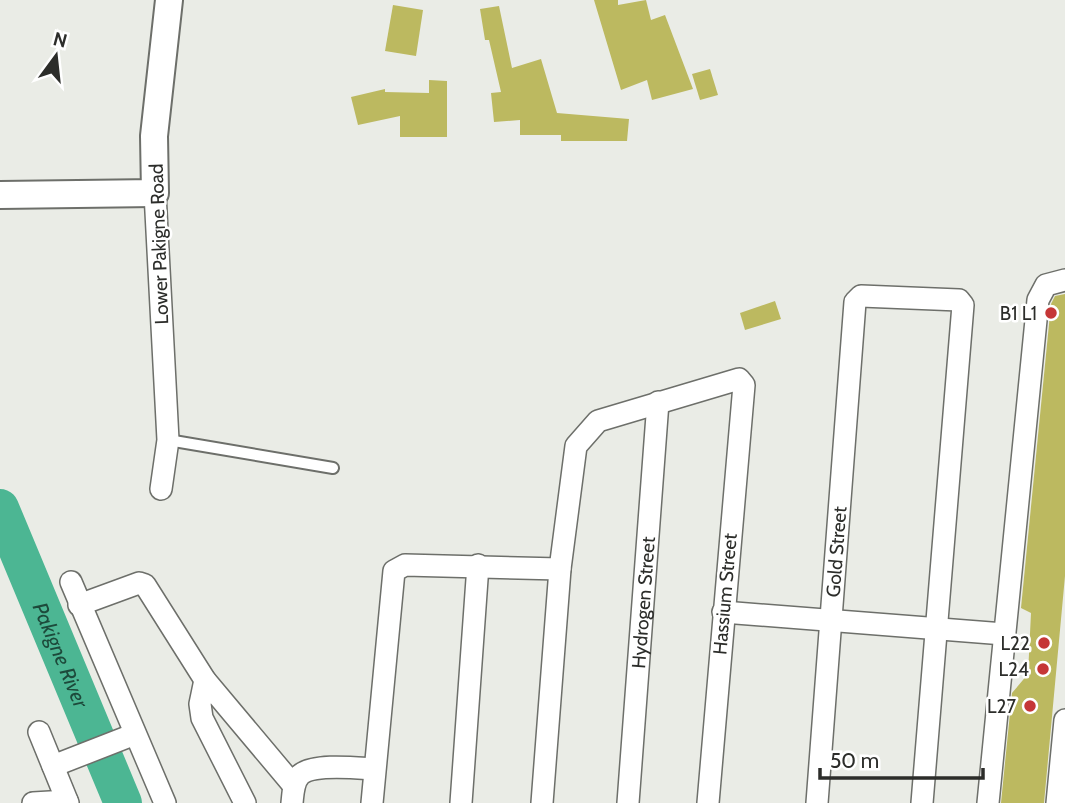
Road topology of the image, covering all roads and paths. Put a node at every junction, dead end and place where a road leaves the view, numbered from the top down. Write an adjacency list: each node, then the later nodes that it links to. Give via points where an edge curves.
1 (169, 0): 2 (street, Lower Pakigne Road, via 154,136)
2 (156, 193): 3 (street); 6 (street, Lower Pakigne Road)
3 (0, 195)
4 (1065, 280): 16 (street, via 1046,285 1038,300)
5 (658, 402): 10 (street, via 598,421 576,446); 13 (street, Hassium Street, via 735,379 744,385); 32 (street, Hydrogen Street)
6 (168, 440): 7 (lane); 8 (street, Lower Pakigne Road)
7 (333, 468)
8 (161, 489)
9 (478, 565): 10 (street); 23 (street, via 405,565 391,576); 30 (street)
10 (559, 569): 31 (street)
11 (71, 582): 12 (street)
12 (79, 605): 17 (street, via 142,583); 20 (street)
13 (723, 612): 14 (street); 33 (street, Hassium Street)
14 (833, 620): 15 (street); 15 (street, Gold Street, via 855,302 860,296 955,300 963,305); 34 (street, Gold Street)
15 (936, 629): 16 (street); 35 (street)
16 (1004, 634): 36 (street)
17 (205, 680): 24 (street); 28 (street, via 202,718)
18 (1065, 720): 21 (street)
19 (39, 732): 22 (street)
20 (127, 737): 22 (street); 27 (street)
21 (1063, 762): 37 (street)
22 (53, 766): 25 (street)
23 (374, 769): 24 (street, via 311,770 300,775); 29 (street)
24 (293, 795)
25 (67, 802): 26 (street)
26 (33, 803)
27 (165, 803)
28 (245, 803)
29 (372, 803)
30 (461, 803)
31 (542, 803)
32 (628, 803)
33 (708, 803)
34 (817, 803)
35 (922, 803)
36 (988, 803)
37 (1057, 803)

